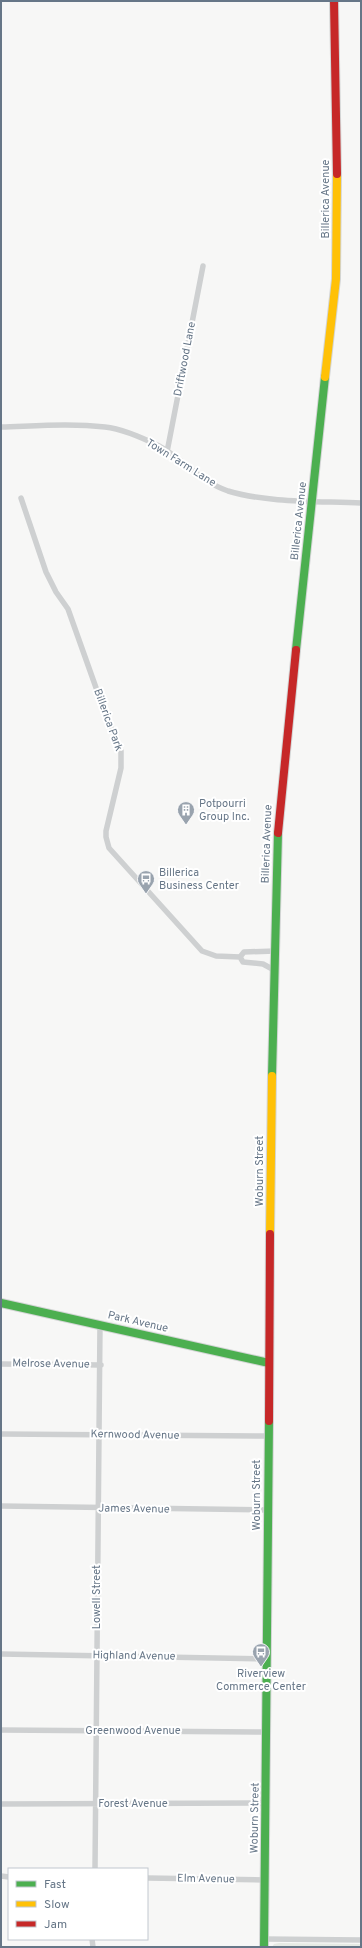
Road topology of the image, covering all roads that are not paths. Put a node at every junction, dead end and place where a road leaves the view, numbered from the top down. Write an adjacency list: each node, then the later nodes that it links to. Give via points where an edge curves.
1 (334, 1): 6 (main road, Billerica Avenue, via 338,208 336,279)
2 (203, 266): 4 (street, Driftwood Lane)
3 (1, 427): 4 (street, Town Farm Lane, via 105,427 142,438)
4 (167, 452): 6 (street, Town Farm Lane, via 209,482 227,490 246,495)
5 (21, 498): 9 (street, Billerica Park, via 46,572 68,609 105,714 121,751 121,768 106,837 109,848 202,951 216,956)
6 (312, 501): 7 (street, Town Farm Lane); 8 (main road, Billerica Avenue, via 278,818)
7 (361, 503)
8 (275, 951): 9 (street, Billerica Park, via 244,952); 10 (main road, Billerica Avenue)
9 (240, 957): 10 (street, Billerica Park, via 244,962 263,964)
10 (274, 970): 11 (main road, Billerica Avenue)
11 (272, 1042): 14 (main road, Woburn Street)
12 (1, 1303): 13 (main road, Park Avenue)
13 (100, 1325): 14 (main road, Park Avenue); 16 (street, Lowell Street)
14 (269, 1363): 19 (main road, Woburn Street)
15 (1, 1364): 16 (street, Melrose Avenue)
16 (101, 1365): 18 (street, Lowell Street)
17 (1, 1434): 18 (street, Kernwood Avenue)
18 (99, 1434): 19 (street, Kernwood Avenue); 21 (street, Lowell Street)
19 (268, 1436): 22 (main road, Woburn Street)
20 (1, 1506): 21 (street, James Avenue)
21 (98, 1508): 22 (street, James Avenue); 24 (street, Lowell Street)
22 (268, 1510): 25 (main road, Woburn Street)
23 (1, 1654): 24 (street, Highland Avenue)
24 (97, 1655): 25 (street, Highland Avenue); 27 (street, Lowell Street)
25 (266, 1659): 28 (main road, Woburn Street)
26 (1, 1730): 27 (street, Greenwood Avenue)
27 (96, 1731): 28 (street, Greenwood Avenue); 31 (street, Lowell Street)
28 (266, 1732): 29 (main road, Woburn Street)
29 (266, 1803): 31 (street, Forest Avenue); 34 (main road, Woburn Street)
30 (1, 1804): 31 (street, Forest Avenue)
31 (96, 1804): 32 (street, Lowell Street)
32 (95, 1868)
33 (148, 1878): 34 (street, Elm Avenue)
34 (265, 1880): 36 (main road, Woburn Street)
35 (361, 1940): 36 (street)
36 (264, 1943)

